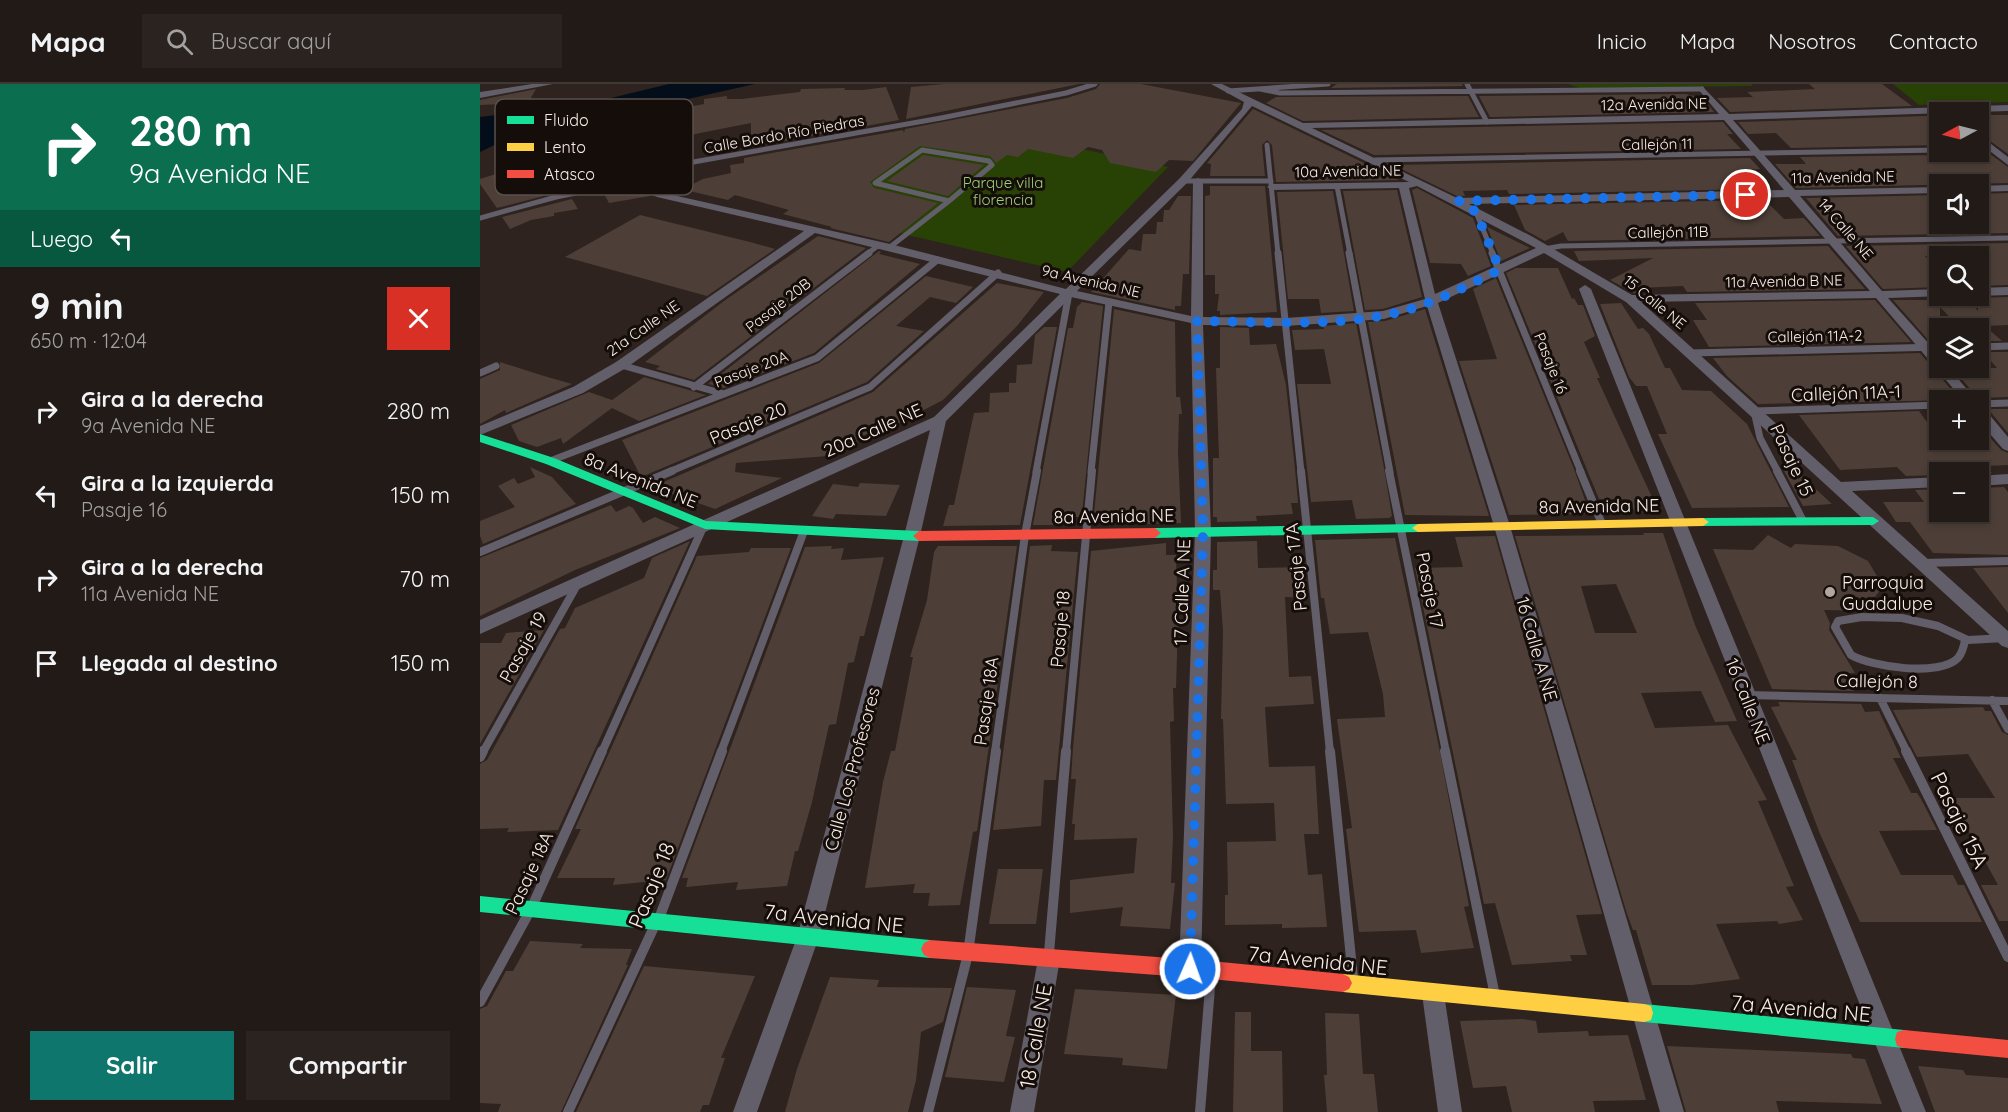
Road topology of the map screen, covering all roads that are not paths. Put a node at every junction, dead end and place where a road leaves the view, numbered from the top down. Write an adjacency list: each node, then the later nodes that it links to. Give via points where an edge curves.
1 (549, 84): 12 (street)
2 (1095, 84): 27 (lane, Calle Bordo Río Piedras, via 941,118)
3 (1215, 84): 11 (street, 15 Calle NE)
4 (1328, 84): 7 (lane)
5 (1467, 84): 9 (lane)
6 (1552, 84): 10 (lane)
7 (1260, 89): 9 (lane, via 1280,93); 11 (lane)
8 (1702, 89): 10 (lane); 17 (street, 14 Calle NE)
9 (1471, 90): 10 (lane); 18 (lane)
10 (1563, 90)
11 (1228, 91): 13 (street, 15 Calle NE)
12 (480, 95)
13 (1249, 101): 19 (street, 15 Calle NE); 29 (street, 20a Calle NE)
14 (2008, 108): 15 (street, 12a Avenida NE)
15 (1989, 109)
16 (1929, 111): 17 (street, 12a Avenida NE)
17 (1726, 117): 18 (street, 12a Avenida NE); 25 (street, 14 Calle NE)
18 (1487, 122): 19 (street, 12a Avenida NE)
19 (1301, 125): 26 (street, 15 Calle NE)
20 (1268, 145): 30 (lane, Pasaje 17A)
21 (1989, 146): 23 (street)
22 (1989, 149): 23 (lane)
23 (1993, 149): 28 (street)
24 (1929, 150): 25 (lane, Callejón 11)
25 (1758, 154): 26 (lane, Callejón 11); 37 (street, 14 Calle NE)
26 (1376, 160): 31 (street, 15 Calle NE)
27 (693, 162)
28 (2008, 162)
29 (1191, 181): 30 (lane); 56 (street, 20a Calle NE); 62 (street, 17 Calle A NE)
30 (1271, 184): 33 (street, 10a Avenida NE); 63 (lane, Pasaje 17A)
31 (1425, 184): 32 (street, 10a Avenida NE); 41 (street, 15 Calle NE)
32 (1403, 185): 33 (street, 10a Avenida NE); 59 (street, 16 Calle A NE)
33 (1337, 186): 61 (lane, Pasaje 17)
34 (2008, 188): 35 (street)
35 (1989, 189)
36 (1929, 190): 37 (street, 11a Avenida NE)
37 (1793, 194): 41 (street, 11a Avenida NE); 46 (street, 14 Calle NE)
38 (566, 195): 43 (lane, Calle Bordo Río Piedras)
39 (661, 195): 44 (street, 9a Avenida NE)
40 (951, 201): 40 (lane, Pasaje 20B, via 879,185 875,183 922,150 989,161 992,168); 47 (lane, Pasaje 20B)
41 (1459, 201): 42 (street, 15 Calle NE)
42 (1476, 212): 48 (street, 15 Calle NE); 50 (lane, Pasaje 16)
43 (480, 218)
44 (812, 230): 47 (street, 9a Avenida NE); 70 (street, 21a Calle NE)
45 (2008, 238): 46 (lane, Callejón 11B)
46 (1834, 240): 48 (lane, Callejón 11B); 57 (street, 14 Calle NE)
47 (885, 246): 49 (street, 9a Avenida NE); 74 (lane, Pasaje 20B)
48 (1544, 249): 50 (street, 9a Avenida NE); 58 (street, 15 Calle NE)
49 (937, 260): 51 (street, 9a Avenida NE); 76 (lane, Pasaje 20A, via 817,358)
50 (1500, 270): 59 (street, 9a Avenida NE); 95 (lane, Pasaje 16)
51 (998, 273): 56 (street, 9a Avenida NE); 91 (lane, Pasaje 20, via 870,387)
52 (1585, 289): 94 (street, 16 Calle NE)
53 (2008, 291): 55 (street)
54 (1929, 292): 57 (street, 11a Avenida B NE)
55 (1989, 292)
56 (1069, 293): 60 (street, 9a Avenida NE); 81 (street, 20a Calle NE); 102 (lane, Pasaje 18A)
57 (1880, 294): 58 (street, 11a Avenida B NE); 65 (street, 14 Calle NE)
58 (1630, 299): 69 (street, 15 Calle NE)
59 (1431, 301): 61 (street, 9a Avenida NE, via 1408,310); 97 (street, 16 Calle A NE)
60 (1109, 302): 62 (street, 9a Avenida NE); 103 (lane, Pasaje 18)
61 (1359, 318): 63 (street, 9a Avenida NE); 98 (lane, Pasaje 17)
62 (1197, 321): 63 (street, 9a Avenida NE); 101 (street, 17 Calle A NE)
63 (1286, 322): 99 (lane, Pasaje 17A)
64 (2008, 346): 67 (lane)
65 (1925, 347): 66 (lane, Callejón 11A-2); 68 (street, 14 Calle NE); 69 (lane, Callejón 11A-2)
66 (1929, 347)
67 (1989, 347)
68 (1929, 352)
69 (1690, 353): 80 (street, 15 Calle NE)
70 (621, 365): 74 (lane); 83 (street, 21a Calle NE, via 578,390)
71 (496, 366): 72 (lane)
72 (480, 373)
73 (1951, 378): 75 (street, 14 Calle NE)
74 (694, 387): 76 (lane)
75 (1961, 390)
76 (724, 394): 86 (lane, Pasaje 20A)
77 (2008, 403): 78 (lane)
78 (1989, 404)
79 (1929, 405): 80 (lane, Callejón 11A-1)
80 (1754, 411): 90 (street, 15 Calle NE); 92 (lane, Pasaje 15, via 1760,438)
81 (939, 420): 96 (street, 20a Calle NE); 104 (street, Calle Los Profesores)
82 (1989, 424): 85 (street)
83 (480, 431)
84 (480, 438): 86 (street, 8a Avenida NE)
85 (2008, 446)
86 (550, 461): 91 (street, 8a Avenida NE)
87 (2008, 479): 88 (street)
88 (1989, 480)
89 (1929, 483): 90 (street)
90 (1835, 487): 93 (street, 15 Calle NE)
91 (622, 493): 96 (street, 8a Avenida NE); 105 (lane, Pasaje 20)
92 (1803, 521): 93 (street, 8a Avenida NE); 94 (street, 8a Avenida NE)
93 (1873, 521): 107 (street, 15 Calle NE)
94 (1676, 522): 95 (street, 8a Avenida NE); 112 (street, 16 Calle NE)
95 (1602, 524): 97 (street, 8a Avenida NE)
96 (705, 525): 100 (street, 8a Avenida NE); 108 (street, 20a Calle NE); 119 (lane, Pasaje 18A)
97 (1502, 526): 98 (street, 8a Avenida NE); 131 (street, 16 Calle A NE)
98 (1400, 528): 99 (street, 8a Avenida NE); 129 (lane, Pasaje 17)
99 (1307, 530): 101 (street, 8a Avenida NE); 127 (lane, Pasaje 17A)
100 (804, 531): 104 (street, 8a Avenida NE); 120 (lane, Pasaje 18)
101 (1203, 532): 103 (street, 8a Avenida NE); 125 (street, 17 Calle A NE)
102 (1025, 535): 103 (street, 8a Avenida NE); 104 (street, 8a Avenida NE); 122 (lane, Pasaje 18A)
103 (1084, 535): 124 (lane, Pasaje 18)
104 (912, 536): 121 (street, Calle Los Profesores)
105 (480, 552)
106 (2008, 561): 107 (lane)
107 (1922, 564): 110 (street, 15 Calle NE)
108 (577, 585): 109 (street, 20a Calle NE); 117 (lane, Pasaje 19)
109 (480, 627)
110 (2007, 639): 111 (lane)
111 (1965, 640): 111 (lane, via 1925,621 1848,617 1835,627 1852,656 1879,665 1922,667 1954,662 1963,652)
112 (1745, 695): 113 (lane, Callejón 8); 132 (street, 16 Calle NE)
113 (1880, 698): 114 (lane, Callejón 8); 123 (lane, Pasaje 15A)
114 (1992, 700): 115 (lane, Callejón 8); 116 (lane)
115 (2008, 701)
116 (2008, 729)
117 (480, 757)
118 (480, 904): 119 (street, 7a Avenida NE)
119 (531, 909): 120 (street, 7a Avenida NE); 130 (lane, Pasaje 18A)
120 (658, 920): 121 (street, 7a Avenida NE); 134 (lane, Pasaje 18)
121 (808, 937): 122 (street, 7a Avenida NE); 135 (street, Calle Los Profesores)
122 (968, 953): 124 (street, 7a Avenida NE); 136 (lane, Pasaje 18A)
123 (2008, 957)
124 (1048, 959): 125 (street, 7a Avenida NE); 137 (street, 18 Calle NE)
125 (1190, 969): 126 (street, 7a Avenida NE)
126 (1211, 970): 127 (street, 7a Avenida NE); 138 (lane)
127 (1354, 985): 128 (street, 7a Avenida NE)
128 (1433, 994): 129 (street, 7a Avenida NE); 139 (street)
129 (1496, 1000): 131 (street, 7a Avenida NE)
130 (480, 1002)
131 (1643, 1014): 132 (street, 7a Avenida NE); 140 (street, 16 Calle A NE)
132 (1884, 1037): 133 (street, 7a Avenida NE); 141 (street, 16 Calle NE)
133 (2008, 1049)
134 (568, 1112)
135 (745, 1112)
136 (928, 1112)
137 (1022, 1112)
138 (1200, 1112)
139 (1450, 1112)
140 (1672, 1112)
141 (1914, 1112)

